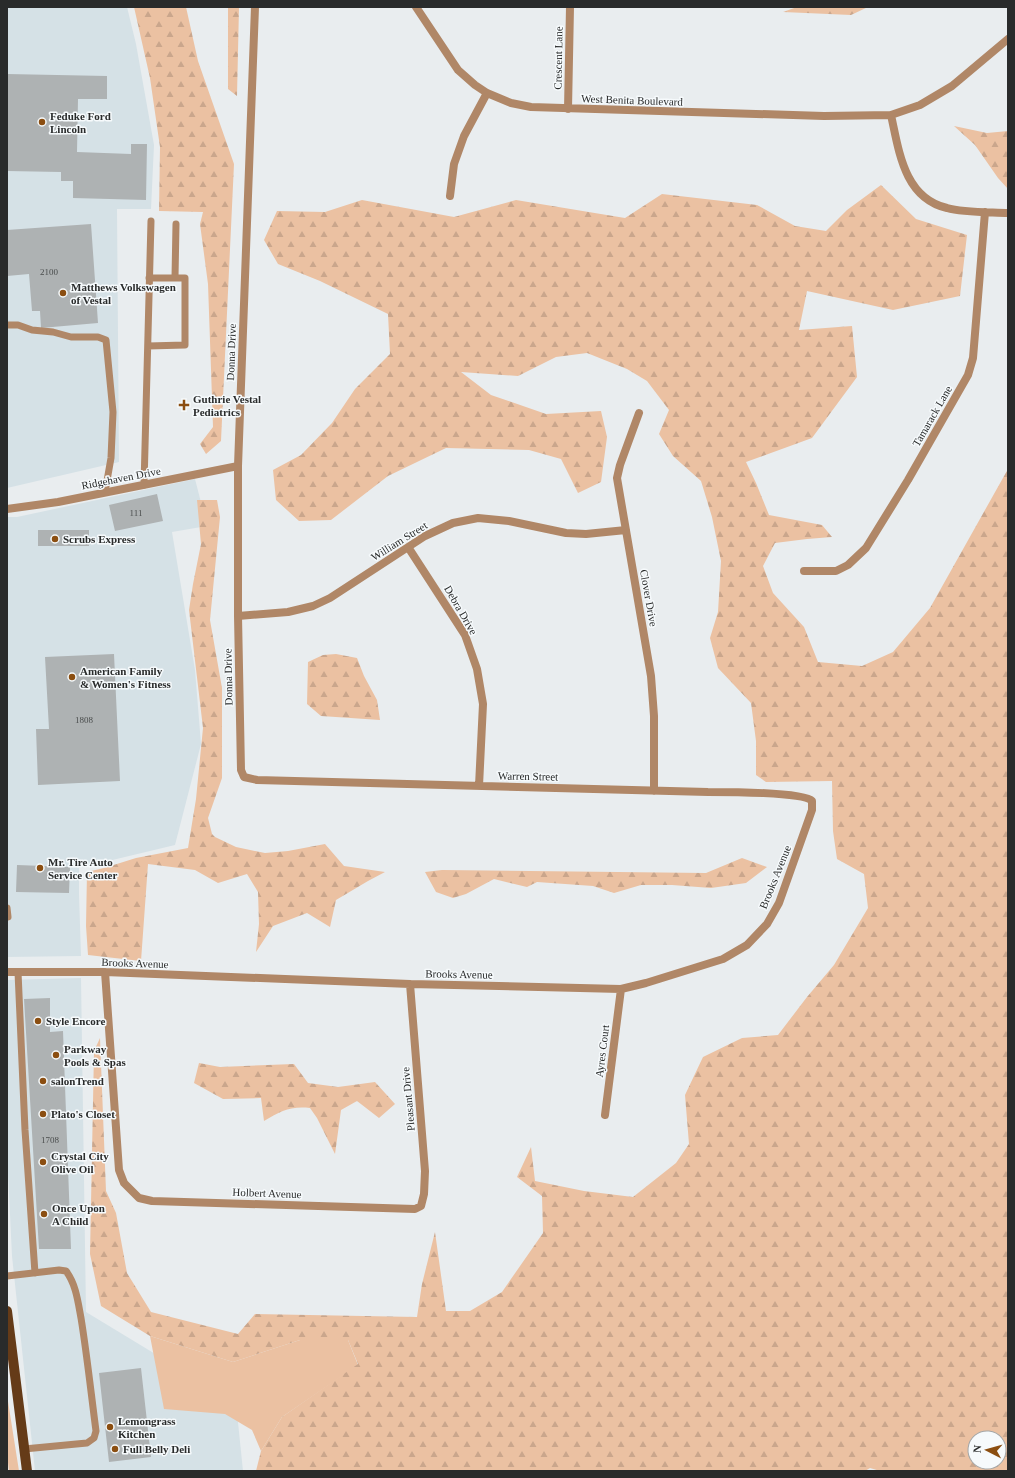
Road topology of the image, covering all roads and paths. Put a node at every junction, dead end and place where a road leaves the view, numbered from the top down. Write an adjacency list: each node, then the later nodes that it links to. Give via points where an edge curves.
1 (255, 7): 18 (street, Donna Drive)
2 (416, 7): 5 (street, West Benita Boulevard, via 458,70)
3 (570, 7): 6 (street, Crescent Lane)
4 (1008, 39): 7 (street, West Benita Boulevard, via 952,86 920,105)
5 (487, 93): 6 (street, West Benita Boulevard, via 511,103 531,107); 8 (street, via 464,136 454,164)
6 (568, 109): 7 (street, West Benita Boulevard, via 824,116)
7 (892, 115): 9 (street, via 901,160 910,181 921,194 936,205 948,209)
8 (450, 196)
9 (985, 212): 10 (street); 24 (street, Tamarack Lane, via 973,358 968,376 878,532 866,548 848,565 836,571)
10 (1008, 213)
11 (151, 221): 13 (lane)
12 (176, 224): 14 (lane)
13 (149, 278): 14 (lane); 16 (lane)
14 (175, 278): 16 (lane, via 185,278 185,345)
15 (7, 325): 20 (lane, via 18,325 70,337 98,337 106,340 113,412 111,458)
16 (148, 346): 19 (lane)
17 (639, 414): 22 (street, Clover Drive, via 617,478)
18 (238, 466): 19 (street, Ridgehaven Drive); 25 (street, Donna Drive)
19 (144, 485): 20 (street, Ridgehaven Drive)
20 (105, 492): 21 (street, Ridgehaven Drive)
21 (7, 509)
22 (626, 530): 23 (street, William Street, via 566,533 509,521 478,518 454,523 424,536); 28 (street, Clover Drive, via 651,676)
23 (408, 547): 25 (street, William Street, via 330,598 313,606 288,612); 27 (street, Debra Drive, via 465,635 477,669 483,704)
24 (804, 571)
25 (238, 616): 26 (street, Donna Drive)
26 (241, 770): 27 (street, Warren Street, via 244,777 257,780)
27 (479, 786): 28 (street, Warren Street)
28 (654, 791): 29 (street, Warren Street, via 796,796 809,798)
29 (812, 806): 36 (street, Brooks Avenue, via 779,903 767,924 747,945 723,959)
30 (7, 908): 31 (lane)
31 (8, 918)
32 (7, 972): 33 (street, Brooks Avenue)
33 (18, 972): 34 (street, Brooks Avenue); 39 (lane)
34 (105, 972): 35 (street, Brooks Avenue); 38 (street, Holbert Avenue, via 119,1170 124,1183 138,1198 152,1201)
35 (410, 984): 36 (street, Brooks Avenue); 38 (street, Pleasant Drive, via 425,1171 421,1206)
36 (621, 989): 37 (street, Ayres Court)
37 (605, 1115)
38 (415, 1209)
39 (35, 1272): 40 (lane); 42 (lane, via 59,1270 66,1271 71,1277 84,1336 96,1431 94,1438 88,1443)
40 (7, 1276)
41 (7, 1311): 42 (main road)
42 (24, 1449): 43 (main road)
43 (27, 1471)

